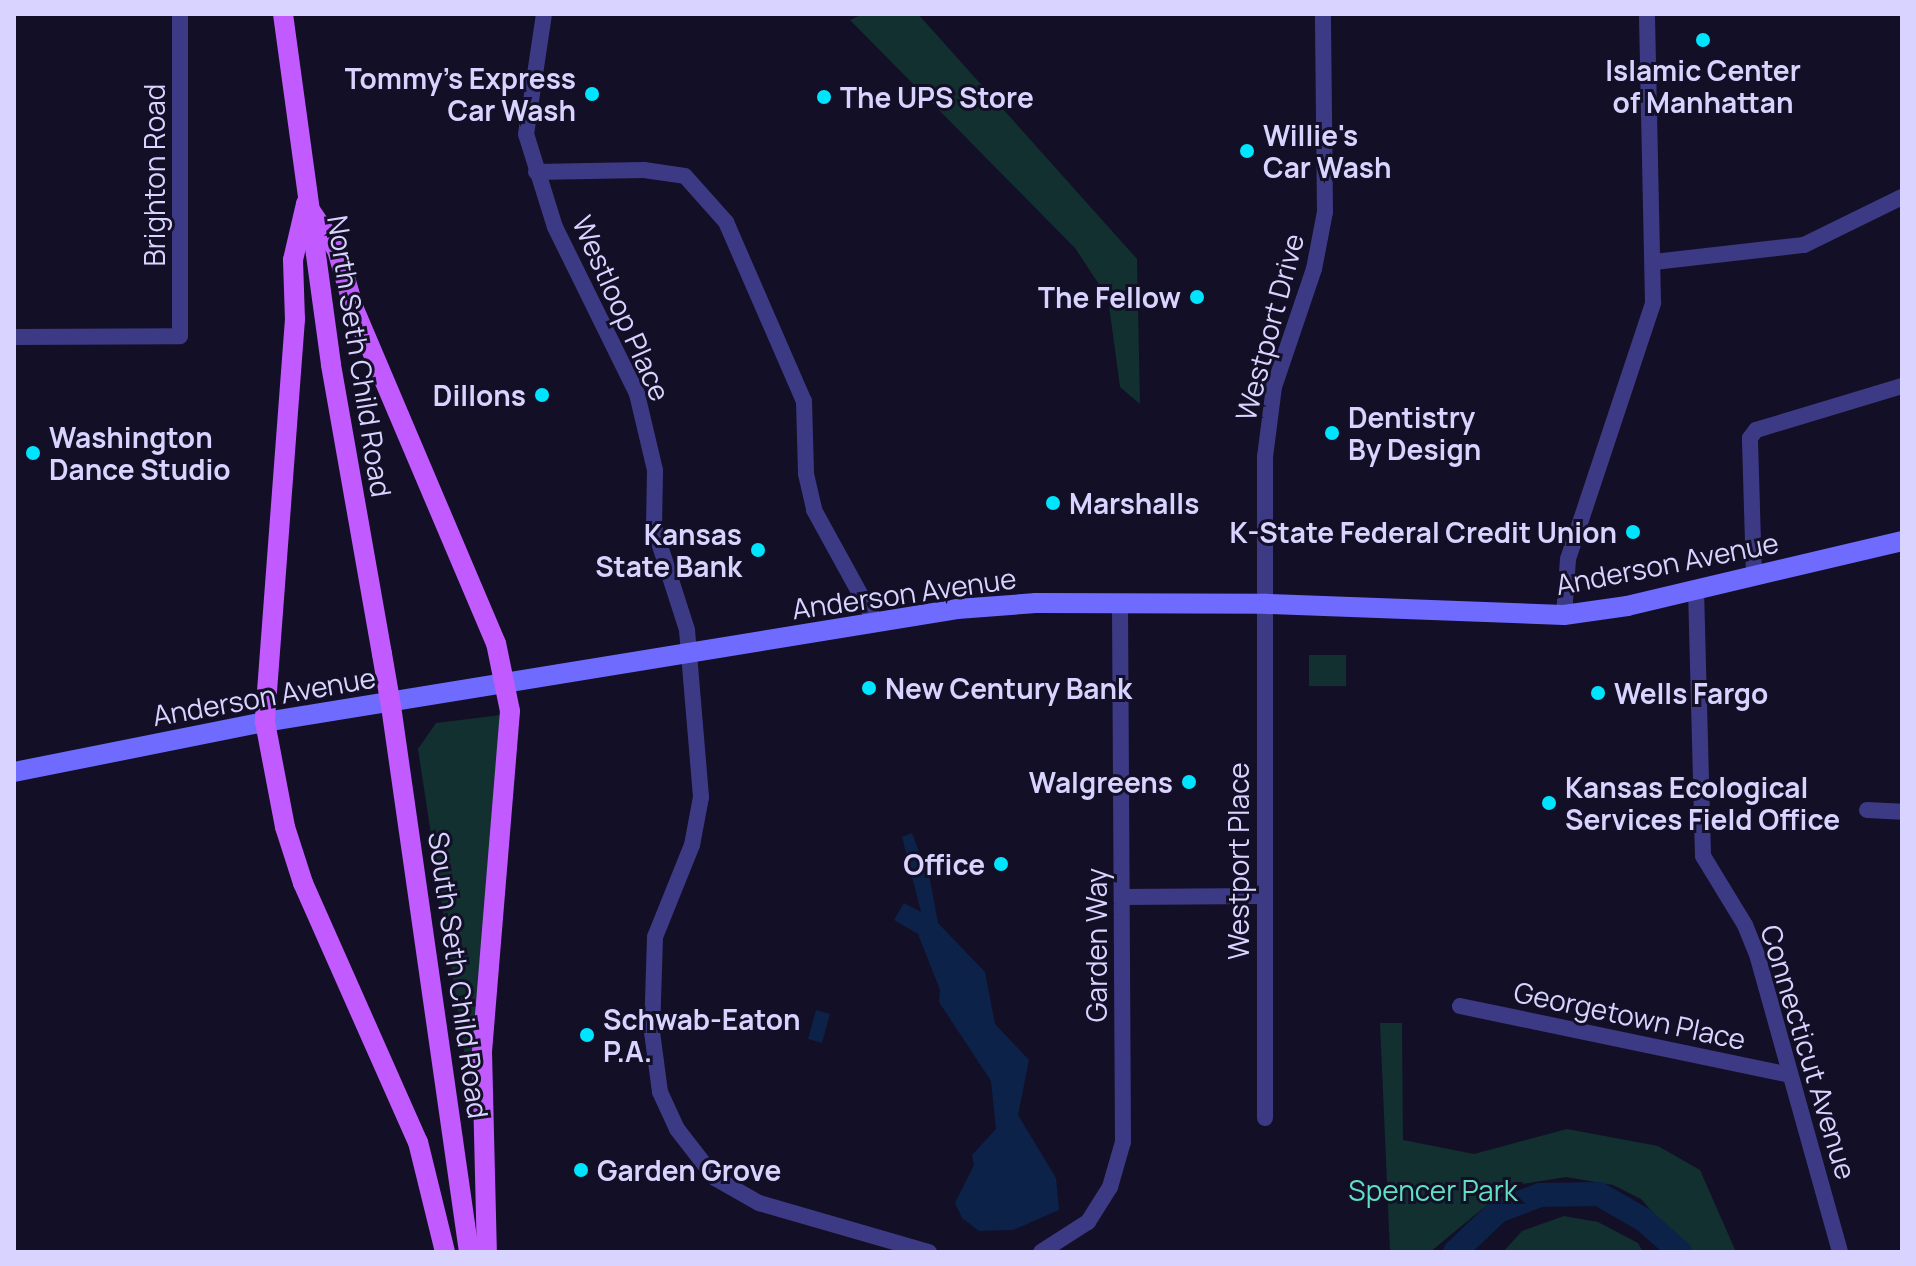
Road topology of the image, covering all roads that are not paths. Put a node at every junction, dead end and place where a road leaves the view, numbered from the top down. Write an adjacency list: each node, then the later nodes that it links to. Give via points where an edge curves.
1 (180, 14): 10 (street, Brighton Road, via 180,336)
2 (283, 14): 8 (main road, North Seth Child Road)
3 (544, 14): 6 (street, Westloop Place, via 526,134)
4 (1323, 14): 16 (street, Westport Drive, via 1325,212 1314,269 1268,411)
5 (1647, 14): 9 (street)
6 (536, 172): 18 (street, Westloop Place, via 644,170 685,176 726,222 804,401 807,482 814,510); 19 (street, Westloop Place, via 566,251 637,394 655,470 654,527 679,594)
7 (1902, 197): 9 (street, via 1804,245)
8 (306, 204): 20 (main road, via 337,250 354,309 496,643); 21 (main road, North Seth Child Road, bridge); 22 (main road, via 293,260 295,319)
9 (1654, 262): 17 (street, via 1653,303 1568,559)
10 (14, 337)
11 (1902, 386): 13 (street, via 1756,430 1750,438)
12 (1902, 541): 13 (main road, Anderson Avenue)
13 (1754, 576): 14 (main road, Anderson Avenue)
14 (1696, 589): 17 (main road, Anderson Avenue); 29 (street, Connecticut Avenue, via 1703,856 1745,925)
15 (1120, 604): 16 (main road, Anderson Avenue); 18 (main road, Anderson Avenue, via 996,605); 27 (street, Garden Way)
16 (1267, 604): 17 (main road, Anderson Avenue); 26 (street, Westport Place)
17 (1564, 615)
18 (876, 623): 19 (main road, Anderson Avenue)
19 (687, 654): 20 (main road, Anderson Avenue); 34 (street, via 701,797 692,845 655,937 652,1032 660,1092 677,1129 715,1178 759,1203)
20 (505, 683): 22 (main road, Anderson Avenue); 33 (main road, via 510,711 482,1052)
21 (391, 706): 32 (main road, South Seth Child Road)
22 (265, 722): 23 (main road, Anderson Avenue); 31 (main road, via 285,827 303,883 418,1142)
23 (14, 772)
24 (1867, 810): 25 (street)
25 (1902, 812)
26 (1262, 896): 27 (street); 30 (street, Westport Place)
27 (1122, 897): 35 (street, Garden Way, via 1123,1142 1110,1187 1088,1222)
28 (1460, 1006): 29 (street, Georgetown Place)
29 (1790, 1075): 36 (street, Connecticut Avenue)
30 (1265, 1118)
31 (445, 1252)
32 (469, 1252)
33 (487, 1252)
34 (929, 1252)
35 (1041, 1252)
36 (1840, 1252)

